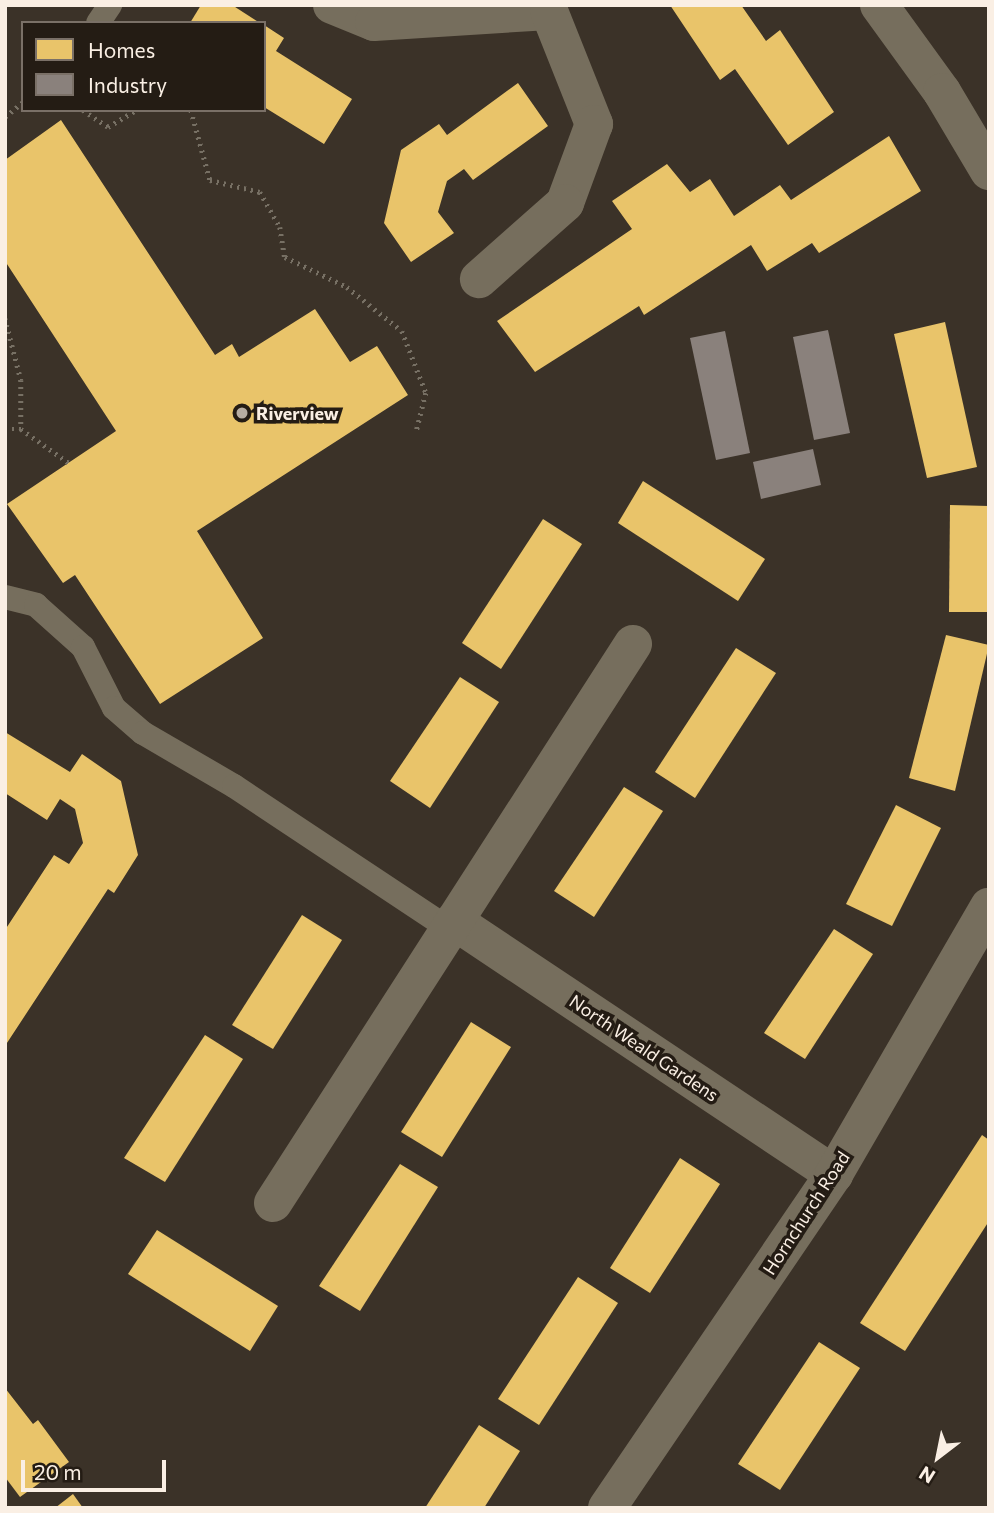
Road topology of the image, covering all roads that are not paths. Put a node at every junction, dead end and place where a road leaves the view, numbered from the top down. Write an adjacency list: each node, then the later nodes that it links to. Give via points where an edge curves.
1 (110, 5): 5 (lane)
2 (332, 5): 4 (street, via 374,22)
3 (879, 5): 6 (street, via 942,92)
4 (551, 8): 7 (street, via 594,124 565,203)
5 (100, 21)
6 (989, 171)
7 (479, 279)
8 (5, 597): 11 (lane, via 36,605 83,647 114,708 143,733)
9 (633, 644): 11 (street)
10 (989, 907): 12 (street, Hornchurch Road)
11 (451, 925): 12 (street, North Weald Gardens); 13 (street)
12 (834, 1174): 14 (street, Hornchurch Road)
13 (273, 1203)
14 (607, 1508)

